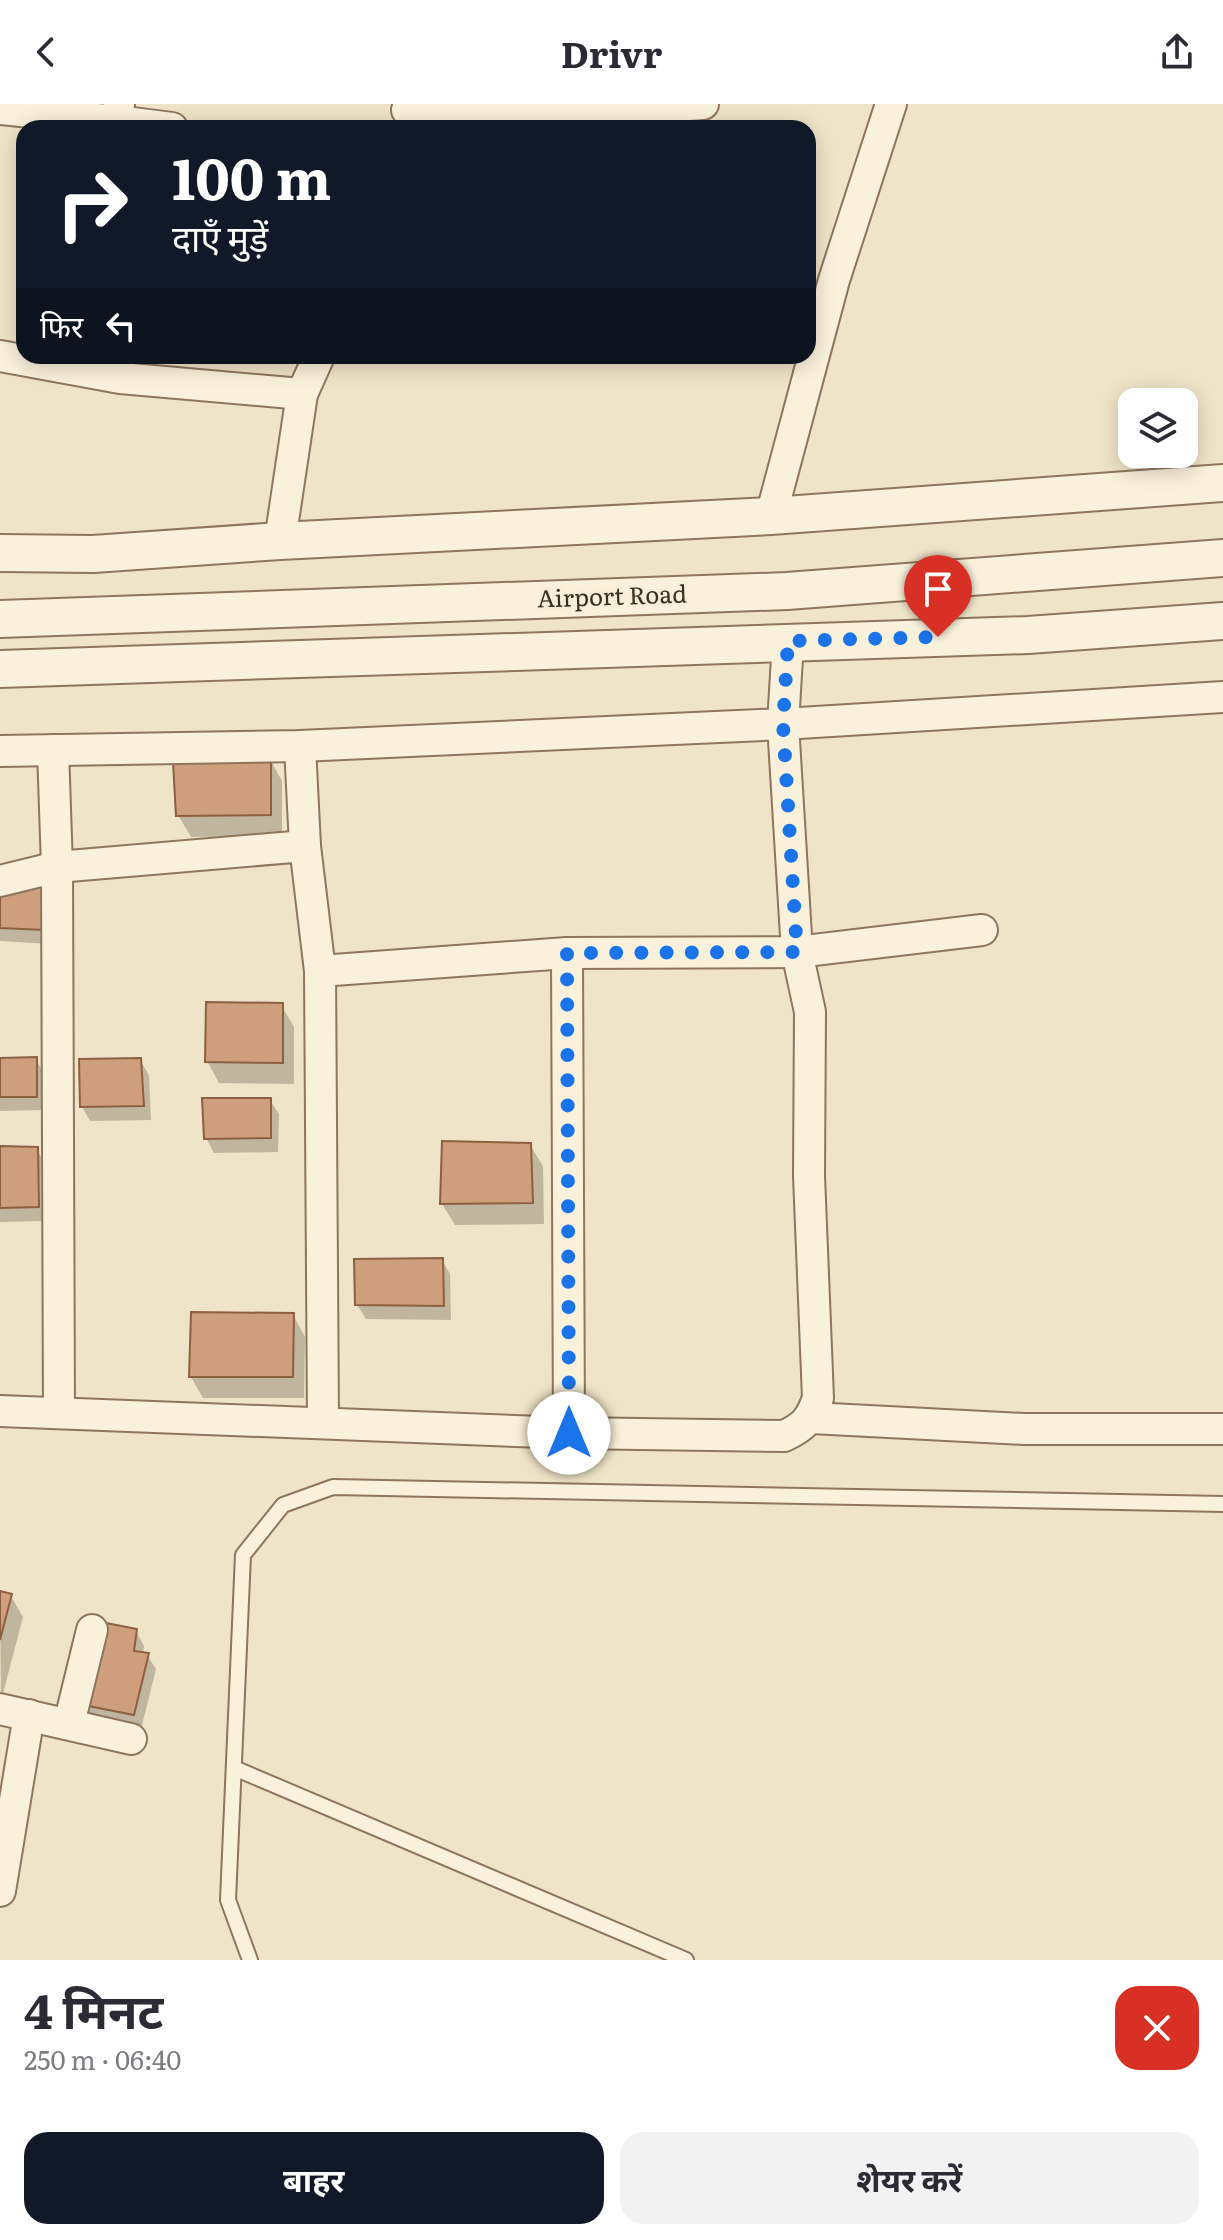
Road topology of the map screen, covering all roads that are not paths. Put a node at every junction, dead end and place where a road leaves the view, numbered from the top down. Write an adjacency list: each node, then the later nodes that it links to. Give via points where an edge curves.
1 (703, 104): 5 (street, via 572,113)
2 (891, 104): 7 (street)
3 (0, 109): 4 (street)
4 (118, 112): 6 (street)
5 (405, 114)
6 (145, 120)
7 (821, 280): 8 (street)
8 (816, 304)
9 (44, 364): 12 (street, via 120,378)
10 (315, 364): 12 (street)
11 (803, 364): 14 (street)
12 (302, 394): 15 (street)
13 (1223, 483): 14 (street)
14 (771, 516): 15 (street)
15 (280, 541): 16 (street, via 93,554)
16 (0, 553)
17 (1223, 558): 18 (street, Airport Road, via 787,591)
18 (0, 619)
19 (1223, 621): 20 (street, via 1028,635)
20 (788, 641): 21 (street); 23 (street)
21 (0, 669)
22 (1223, 697): 23 (street)
23 (783, 724): 24 (street); 31 (street)
24 (300, 746): 25 (street); 27 (street)
25 (53, 750): 26 (street); 28 (street)
26 (0, 751)
27 (305, 846): 28 (street); 33 (street)
28 (57, 867): 29 (street); 35 (street)
29 (0, 881)
30 (982, 930): 31 (street)
31 (797, 952): 32 (street); 36 (street, via 810,1012 809,1176 818,1398)
32 (567, 953): 33 (street); 39 (street)
33 (320, 971): 37 (street)
34 (0, 1411): 35 (street)
35 (59, 1412): 37 (street)
36 (811, 1418): 38 (street, via 1024,1429); 39 (street, via 784,1436)
37 (323, 1422): 39 (street)
38 (1223, 1429)
39 (569, 1433)
40 (1223, 1504): 45 (lane, via 333,1487 283,1505 243,1555)
41 (92, 1630): 43 (street)
42 (14, 1712): 43 (street); 46 (street)
43 (69, 1724): 44 (street)
44 (131, 1739)
45 (234, 1768): 47 (lane, via 228,1900); 48 (lane)
46 (0, 1891)
47 (250, 1960)
48 (686, 1960)

